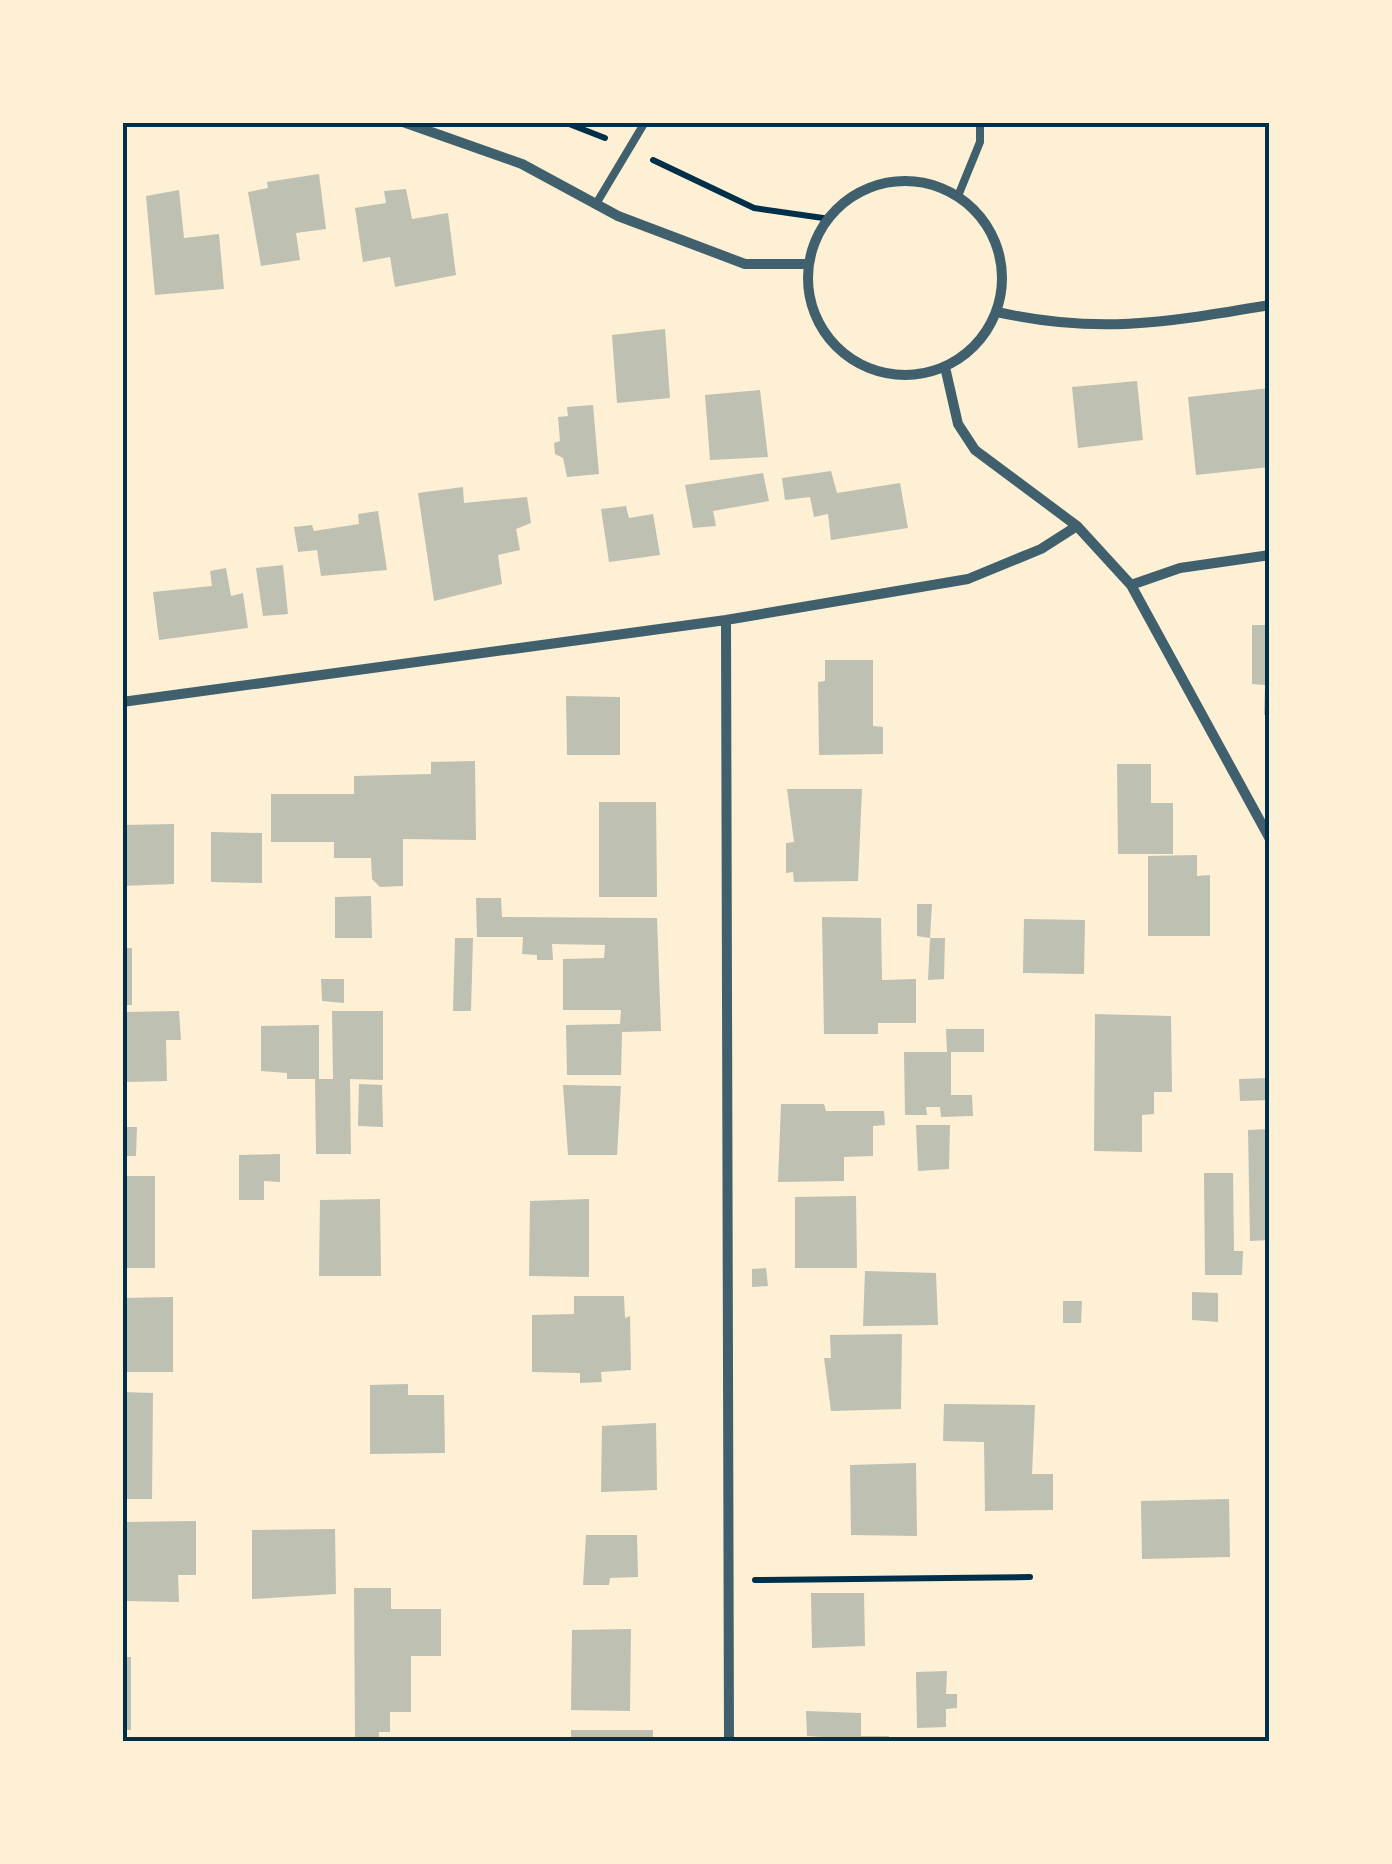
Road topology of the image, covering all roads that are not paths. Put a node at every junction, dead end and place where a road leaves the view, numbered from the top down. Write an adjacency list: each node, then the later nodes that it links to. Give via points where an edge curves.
1 (402, 122): 5 (street, via 522,164)
2 (645, 122): 5 (lane)
3 (980, 122): 4 (lane, via 980,142)
4 (958, 196): 6 (street, via 929,183 897,181 866,189 830,218); 8 (street, via 982,218 998,247 1003,280)
5 (596, 204): 6 (street, via 744,264)
6 (809, 264): 9 (street, via 809,294 837,347 890,374)
7 (1270, 306): 8 (street, via 1134,327 1052,324)
8 (996, 312): 9 (street, via 967,354)
9 (944, 367): 10 (street, via 958,424 975,450)
10 (1077, 526): 12 (street); 13 (street, via 968,579)
11 (1270, 555): 12 (street, via 1180,568)
12 (1131, 586): 15 (street)
13 (726, 620): 14 (street); 16 (street)
14 (122, 702)
15 (1270, 838)
16 (729, 1742)

